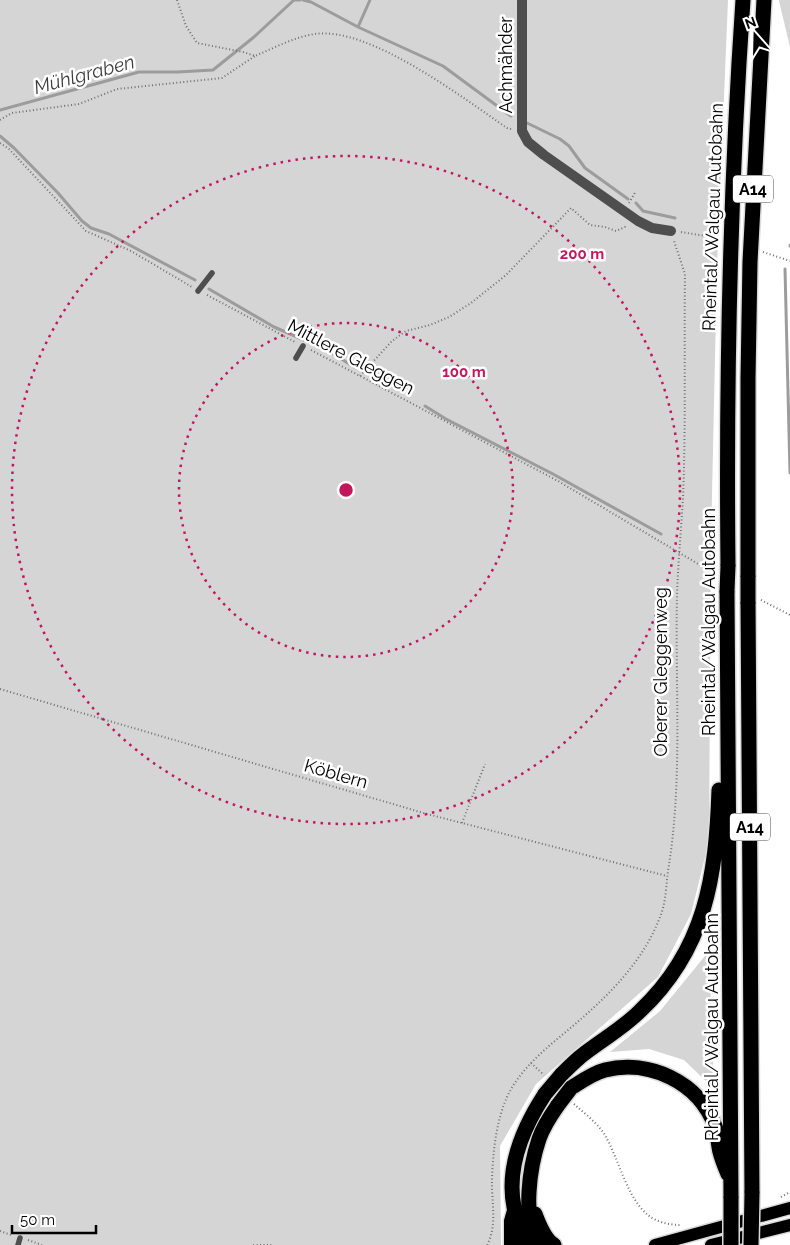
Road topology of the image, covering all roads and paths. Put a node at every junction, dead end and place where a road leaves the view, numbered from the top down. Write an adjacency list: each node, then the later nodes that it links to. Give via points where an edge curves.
1 (177, 0): 5 (path, via 186,26 197,42)
2 (522, 0): 7 (street, Achmähder)
3 (743, 0): 24 (highway, Rheintal/Walgau Autobahn / A14, bridge, via 728,304)
4 (764, 0): 51 (highway, A14, bridge, via 750,262 748,378)
5 (255, 56): 6 (path, via 222,78 117,89 79,104 12,113); 7 (path, via 294,39 316,34 336,34 359,40 436,80 507,128)
6 (0, 120)
7 (522, 131): 9 (street, via 528,142 544,155)
8 (0, 143): 15 (path, Mittlere Gleggen, via 86,231 131,251)
9 (638, 221): 10 (street, via 652,228); 18 (path, via 616,231 590,225 571,208 506,275 448,317 406,331 392,341)
10 (670, 231): 11 (path); 19 (path, Oberer Gleggenweg, via 685,274 683,497)
11 (718, 238)
12 (763, 252): 13 (path)
13 (790, 261)
14 (212, 273): 15 (lane)
15 (198, 291): 16 (path, Mittlere Gleggen)
16 (303, 346): 17 (lane); 18 (path, Mittlere Gleggen)
17 (296, 358)
18 (360, 376): 19 (path, Mittlere Gleggen, via 558,481)
19 (679, 553): 20 (path, Mittlere Gleggen); 27 (path, Oberer Gleggenweg, via 677,799)
20 (709, 571)
21 (764, 601): 22 (path)
22 (790, 615)
23 (0, 689): 26 (path, Köblern)
24 (728, 750): 29 (highway, via 720,779 712,879 695,936 680,964 640,1012); 31 (highway, Rheintal/Walgau Autobahn / A14)
25 (486, 764): 26 (path)
26 (462, 823): 27 (path, Köblern)
27 (668, 876): 28 (path, Oberer Gleggenweg, via 662,914 650,941 633,966 605,998)
28 (531, 1063): 29 (path); 43 (path, Oberer Gleggenweg, via 507,1096 498,1124 492,1179 492,1225)
29 (554, 1077): 35 (highway, bridge, via 520,1142 514,1170)
30 (566, 1097): 31 (highway, via 604,1070 626,1067 649,1069 670,1076 703,1105 715,1126); 34 (highway, via 539,1137 530,1176); 37 (path, via 606,1136 637,1202 648,1216 664,1223)
31 (732, 1192): 50 (highway, Rheintal/Walgau Autobahn / A14, bridge)
32 (790, 1192): 33 (path)
33 (777, 1199)
34 (530, 1201): 46 (highway, via 529,1220); 47 (highway, via 540,1227)
35 (514, 1207): 44 (main road, via 510,1221); 45 (highway)
36 (790, 1208): 48 (main road)
37 (686, 1224)
38 (790, 1225): 49 (main road)
39 (20, 1238): 40 (lane)
40 (18, 1245)
41 (254, 1245): 42 (path)
42 (272, 1245)
43 (487, 1245)
44 (510, 1245)
45 (523, 1245)
46 (537, 1245)
47 (554, 1245)
48 (655, 1245)
49 (711, 1245)
50 (731, 1245)
51 (752, 1245)

